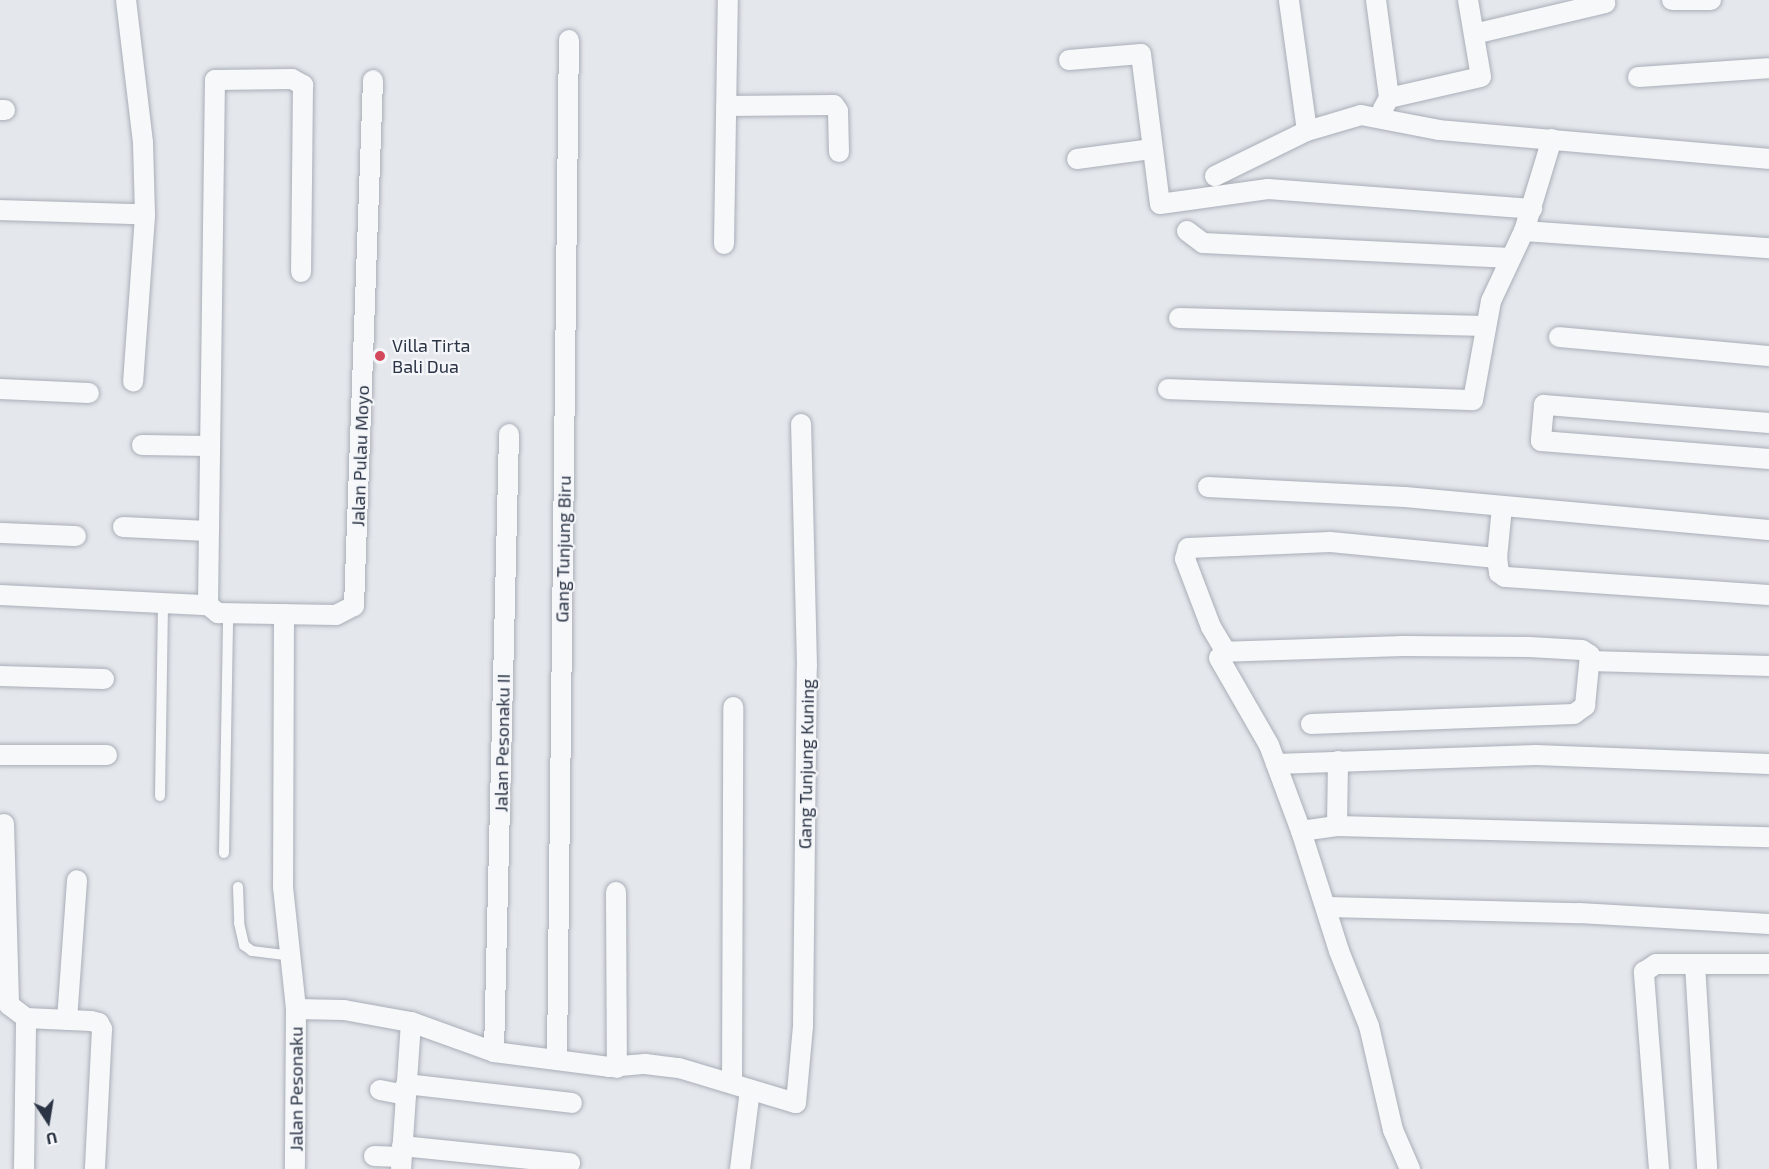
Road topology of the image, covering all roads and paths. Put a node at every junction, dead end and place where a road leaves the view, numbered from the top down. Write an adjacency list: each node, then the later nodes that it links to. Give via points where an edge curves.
1 (126, 0): 38 (street, via 144,143 145,216)
2 (728, 0): 16 (street)
3 (1376, 0): 15 (street)
4 (1468, 0): 9 (street)
5 (1672, 0): 6 (street)
6 (1711, 0)
7 (1289, 1): 18 (street)
8 (1605, 3): 9 (street)
9 (1474, 34): 15 (street, via 1481,77)
10 (569, 40): 93 (street, Gang Tunjung Biru)
11 (1069, 60): 20 (street, via 1141,54)
12 (1769, 68): 13 (street)
13 (1638, 77)
14 (373, 80): 61 (street, Jalan Pulau Moyo, via 356,600 351,609 340,615)
15 (1389, 98): 17 (street)
16 (726, 106): 21 (street, via 834,105 838,111); 30 (street)
17 (1377, 119): 18 (street, via 1354,116); 19 (street, via 1439,130)
18 (1307, 131): 24 (street)
19 (1552, 139): 23 (street); 25 (street)
20 (1152, 149): 22 (street); 25 (street, via 1160,204 1268,189)
21 (839, 153)
22 (1077, 159)
23 (1769, 159)
24 (1215, 176)
25 (1532, 209): 29 (street)
26 (0, 210): 27 (street)
27 (138, 214)
28 (1187, 231): 32 (street, via 1203,243)
29 (1524, 231): 31 (street); 32 (street)
30 (724, 244)
31 (1769, 248)
32 (1511, 258): 35 (street)
33 (301, 272): 46 (street, via 303,85 292,79 215,80)
34 (1179, 318): 35 (street)
35 (1484, 326): 40 (street, via 1473,400)
36 (1559, 337): 37 (street)
37 (1769, 356)
38 (133, 382)
39 (0, 389): 41 (street)
40 (1168, 389)
41 (89, 393)
42 (1769, 423): 47 (street, via 1544,405 1541,441)
43 (801, 424): 98 (street, Gang Tunjung Kuning, via 807,666 803,1026 796,1103)
44 (509, 434): 92 (street, Jalan Pesonaku II)
45 (142, 445): 46 (street)
46 (208, 446): 52 (street)
47 (1769, 459)
48 (1208, 487): 49 (street, via 1405,497)
49 (1502, 507): 51 (street); 55 (street)
50 (123, 528): 52 (street)
51 (1769, 530)
52 (208, 531): 59 (street)
53 (0, 533): 54 (street)
54 (76, 536)
55 (1497, 558): 57 (street, via 1499,573 1506,577); 62 (street, via 1330,542 1188,548 1185,559 1211,627)
56 (0, 595): 58 (street)
57 (1769, 595)
58 (163, 604): 59 (street); 74 (lane)
59 (208, 605): 60 (street, Jalan Pulau Moyo, via 211,611)
60 (228, 613): 61 (street, Jalan Pulau Moyo); 79 (lane)
61 (284, 614): 85 (street, Jalan Pesonaku, via 283,887)
62 (1226, 652): 63 (street, via 1529,646 1582,650); 72 (street, via 1219,661)
63 (1591, 661): 64 (street); 68 (street, via 1585,706 1574,714)
64 (1769, 666)
65 (0, 676): 66 (street)
66 (104, 680)
67 (733, 707): 95 (street)
68 (1311, 724)
69 (106, 754): 70 (street)
70 (0, 755)
71 (1338, 761): 72 (street); 73 (street, via 1536,755); 76 (street)
72 (1276, 764): 77 (street)
73 (1769, 764)
74 (160, 796)
75 (4, 824): 89 (street, via 9,1005)
76 (1337, 826): 77 (street); 78 (street)
77 (1301, 831): 83 (street)
78 (1769, 837)
79 (224, 853)
80 (77, 880): 90 (street)
81 (238, 887): 85 (lane, via 244,945 252,951)
82 (616, 892): 94 (street)
83 (1327, 907): 84 (street); 107 (street, via 1348,976 1369,1026 1394,1130)
84 (1769, 924)
85 (290, 956): 88 (street, Jalan Pesonaku)
86 (1695, 964): 87 (street); 108 (street, via 1656,964 1644,972); 109 (street)
87 (1769, 964)
88 (296, 1009): 91 (street, via 344,1010); 105 (street, Jalan Pesonaku)
89 (27, 1018): 90 (street); 103 (street)
90 (67, 1020): 104 (street, via 99,1023 102,1029)
91 (411, 1022): 92 (street); 96 (street)
92 (494, 1052): 93 (street)
93 (557, 1059): 94 (street)
94 (617, 1068): 95 (street, via 666,1066)
95 (732, 1083): 98 (street)
96 (406, 1089): 97 (street); 99 (street); 101 (street)
97 (380, 1090)
98 (750, 1090): 106 (street)
99 (572, 1103)
100 (374, 1156): 101 (street)
101 (401, 1157): 102 (street)
102 (570, 1162)
103 (24, 1169)
104 (95, 1169)
105 (295, 1169)
106 (740, 1169)
107 (1410, 1169)
108 (1659, 1169)
109 (1707, 1169)

